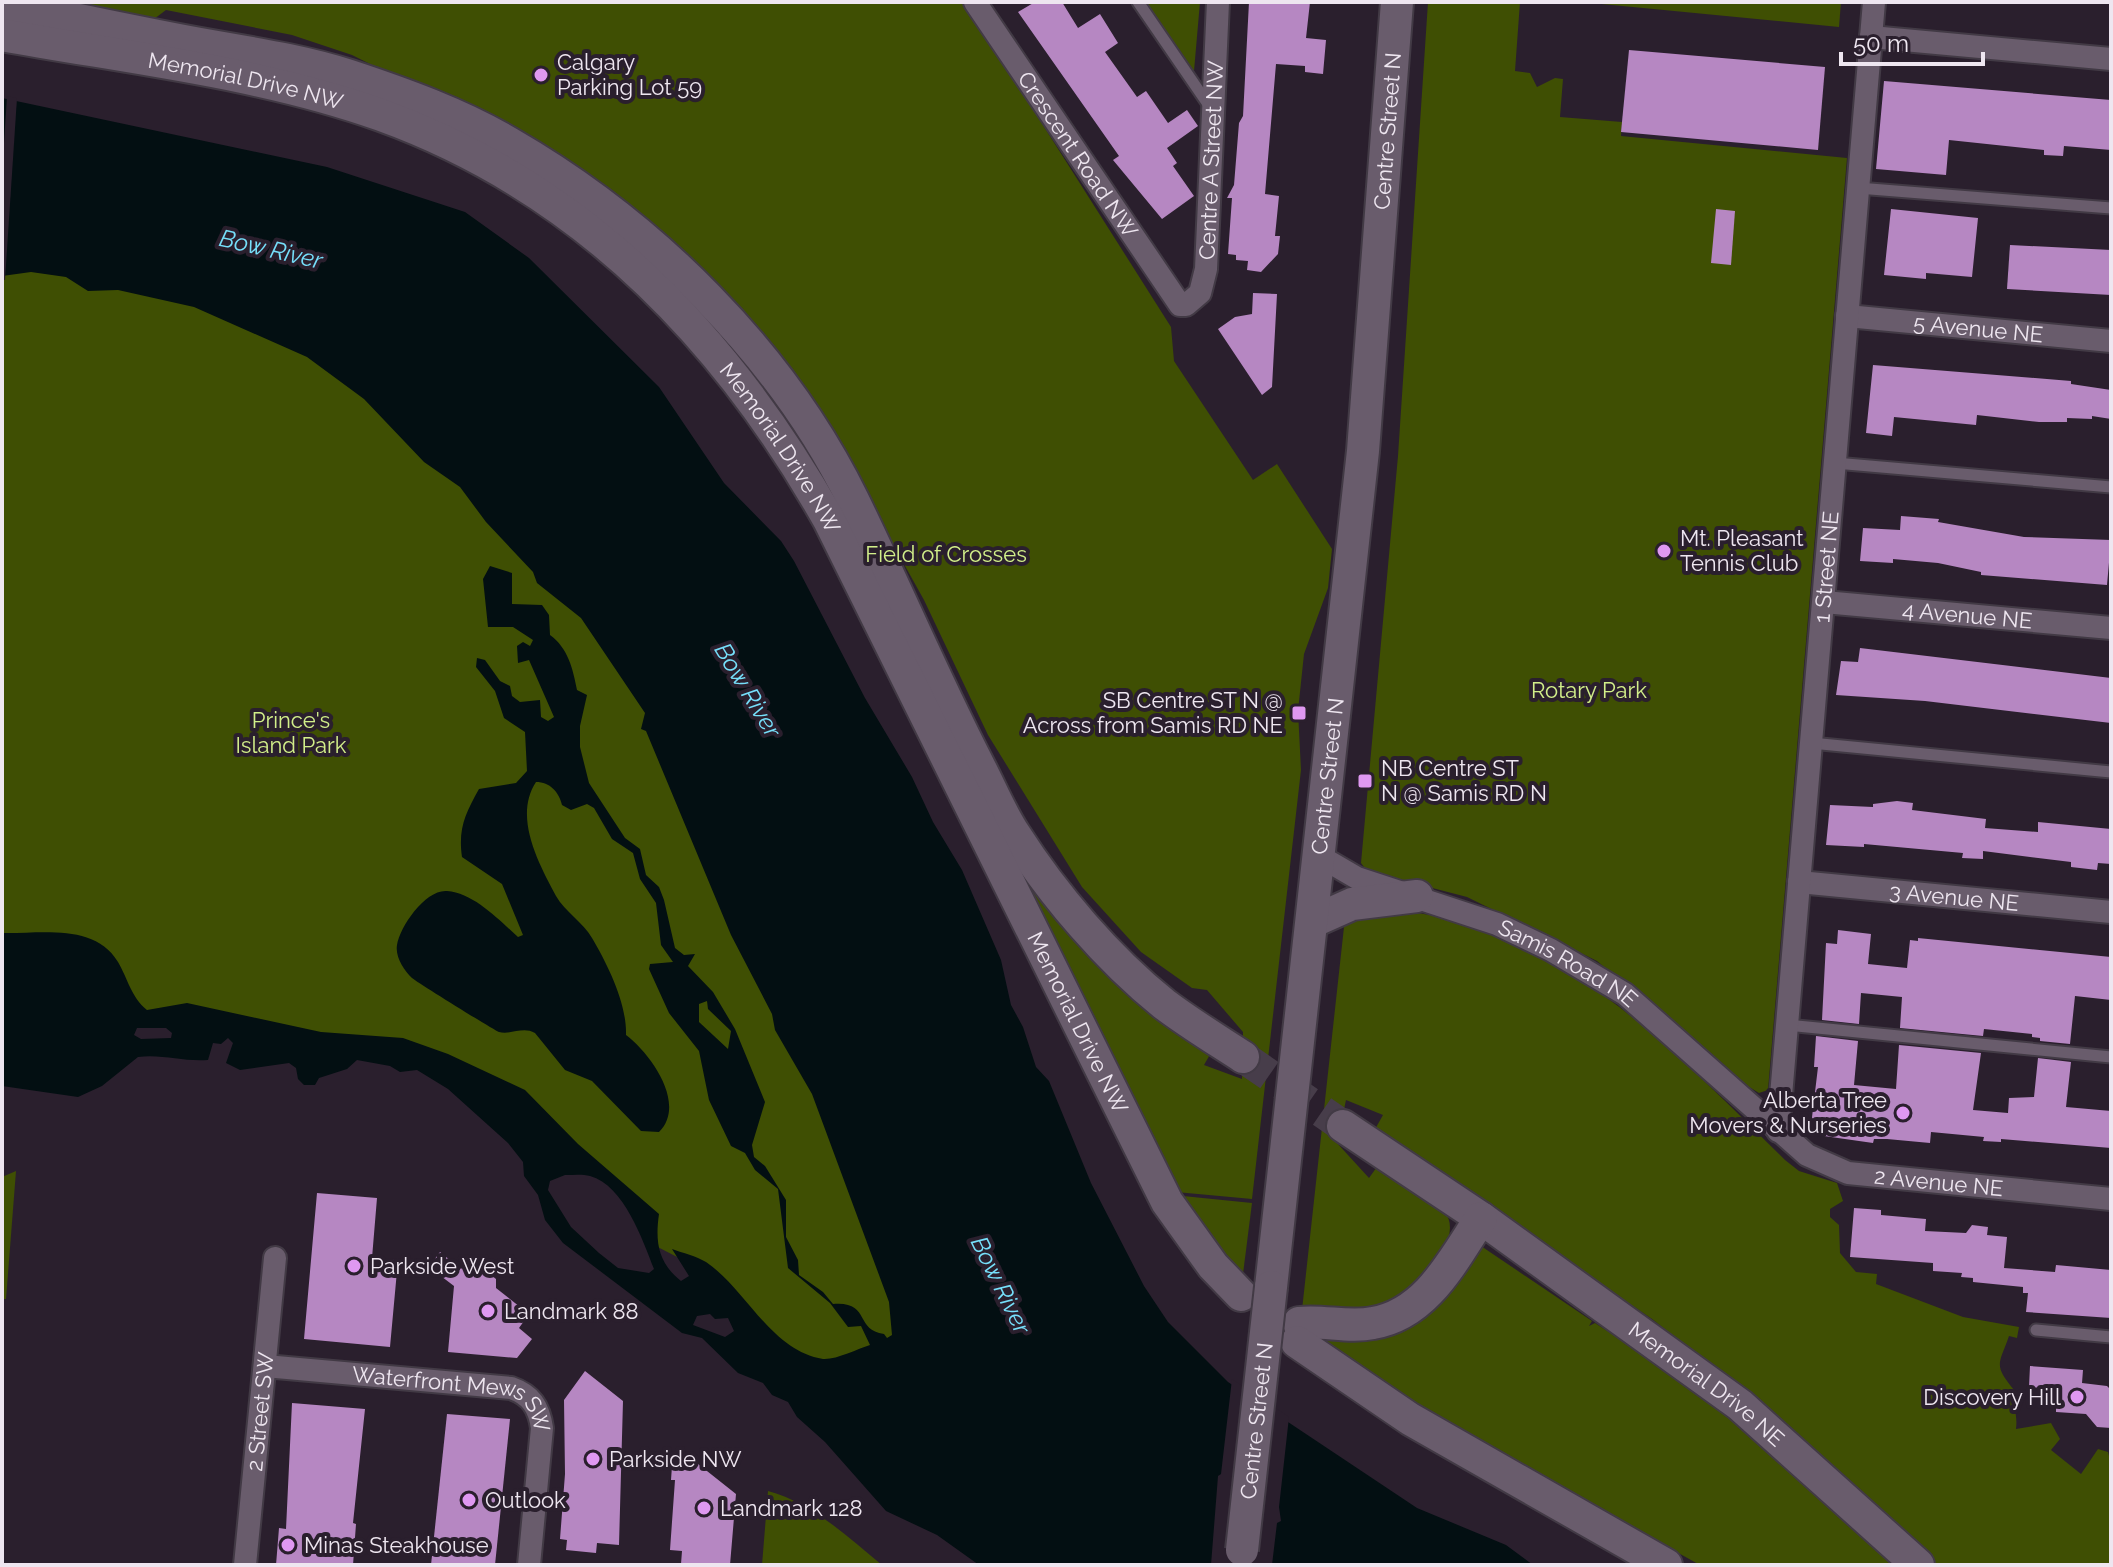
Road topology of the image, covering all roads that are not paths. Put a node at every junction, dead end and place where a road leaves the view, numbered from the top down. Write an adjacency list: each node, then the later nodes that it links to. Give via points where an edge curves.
1 (1138, 2): 10 (lane)
2 (1218, 2): 10 (street, Centre A Street NW)
3 (1397, 2): 22 (main road, Centre Street N, via 1363,451)
4 (1874, 2): 8 (street, 1 Street NE)
5 (2, 4): 28 (main road, Memorial Drive NW, via 296,61 395,92 510,143 645,241 738,333 809,424 851,496 1015,835 1108,950 1163,1003)
6 (978, 7): 13 (street, Crescent Road NW)
7 (2, 35): 35 (main road, Memorial Drive NW, via 251,80 381,115 497,170 617,250 658,289 712,345 794,457 1167,1202 1213,1266)
8 (1871, 37): 9 (street); 11 (street, 1 Street NE)
9 (2111, 59)
10 (1215, 113): 13 (street, Centre A Street NW, via 1206,269 1200,293)
11 (1858, 188): 12 (lane); 14 (street, 1 Street NE)
12 (2111, 208)
13 (1180, 305)
14 (1847, 316): 15 (street, 5 Avenue NE); 16 (street, 1 Street NE)
15 (2111, 341)
16 (1835, 463): 17 (lane); 18 (street, 1 Street NE)
17 (2111, 487)
18 (1824, 602): 19 (street, 4 Avenue NE); 20 (street, 1 Street NE)
19 (2111, 628)
20 (1811, 743): 21 (lane); 23 (street, 1 Street NE)
21 (2111, 772)
22 (1321, 857): 24 (street, Samis Road NE, via 1357,878); 26 (main road, Centre Street N)
23 (1799, 882): 25 (street, 3 Avenue NE); 27 (street, 1 Street NE)
24 (1417, 896): 26 (main road, via 1352,904); 31 (street, Samis Road NE, via 1497,924 1625,994)
25 (2111, 912)
26 (1314, 921): 35 (main road, Centre Street N)
27 (1787, 1025): 29 (lane); 31 (street, 1 Street NE)
28 (1243, 1057)
29 (2111, 1057)
30 (1343, 1126): 33 (main road)
31 (1778, 1131): 32 (street, 2 Avenue NE, via 1807,1155 1848,1173)
32 (2111, 1199)
33 (1481, 1218): 42 (main road, via 1435,1286 1399,1315 1373,1324 1298,1333 1410,1419); 43 (main road, Memorial Drive NE, via 1740,1405)
34 (275, 1258): 38 (street, 2 Street SW)
35 (1256, 1291): 39 (main road, Centre Street N, bridge)
36 (2036, 1330): 37 (lane)
37 (2111, 1337)
38 (265, 1366): 40 (street, 2 Street SW); 41 (street, Waterfront Mews SW, via 511,1388 528,1396 542,1428)
39 (1241, 1558)
40 (245, 1565)
41 (534, 1565)
42 (1666, 1565)
43 (1918, 1565)

